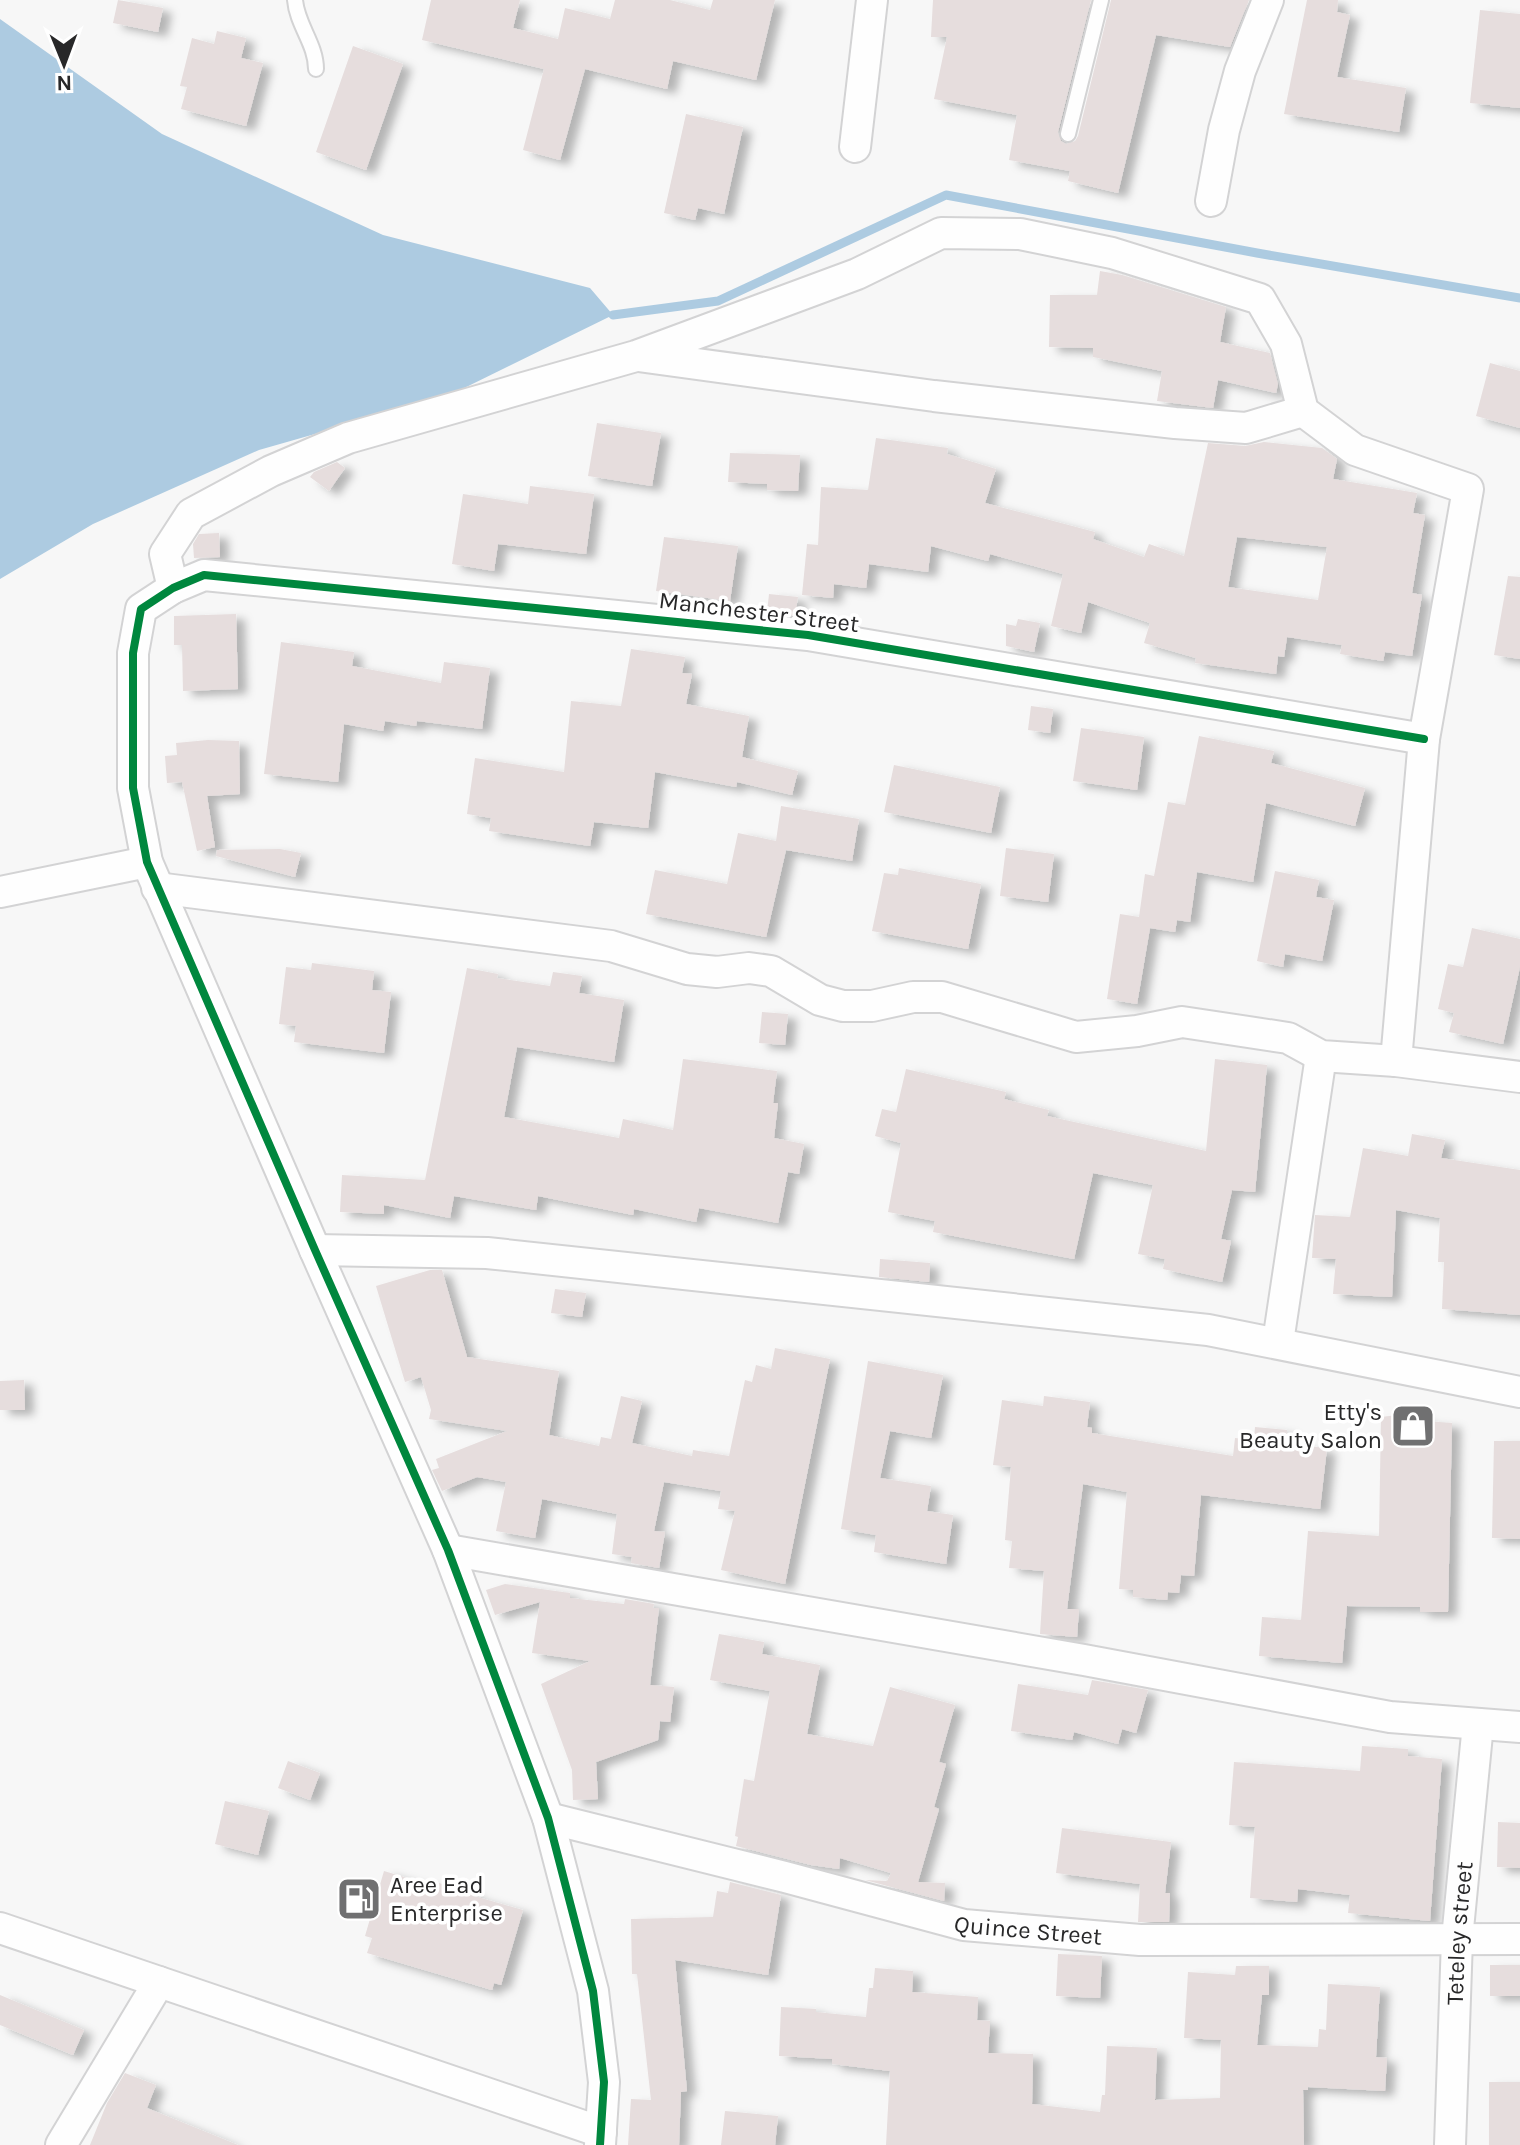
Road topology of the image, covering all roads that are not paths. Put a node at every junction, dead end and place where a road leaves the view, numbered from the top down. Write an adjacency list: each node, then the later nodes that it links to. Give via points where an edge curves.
1 (295, 0): 5 (lane, via 316,55)
2 (872, 0): 7 (street)
3 (1101, 0): 6 (lane)
4 (1268, 0): 8 (street, via 1240,71)
5 (316, 69)
6 (1068, 134)
7 (855, 147)
8 (1211, 201)
9 (636, 356): 10 (street, via 1189,424 1246,428); 10 (street, via 857,274 941,233 1020,234 1112,253 1260,299 1286,344); 11 (street, via 348,438 271,471 191,514 165,554)
10 (1303, 411): 12 (street, via 1355,450 1468,489)
11 (173, 588): 12 (street, Manchester Street, via 204,575 808,635); 13 (street, Manchester Street, via 141,609 133,653 133,788)
12 (1424, 739): 16 (street)
13 (152, 875): 14 (street); 15 (street, via 611,946 687,969 771,971 820,1000 843,1006 942,997 1076,1037 1182,1022 1288,1038); 18 (street)
14 (0, 892)
15 (1321, 1056): 16 (street); 19 (street)
16 (1396, 1061): 17 (street)
17 (1520, 1077)
18 (315, 1250): 19 (street, via 487,1253 1193,1328); 21 (street)
19 (1278, 1342): 20 (street)
20 (1520, 1392)
21 (448, 1550): 22 (street, via 1390,1717); 24 (street)
22 (1478, 1724): 23 (street); 26 (street, Teteley street)
23 (1520, 1727)
24 (548, 1818): 26 (street, Quince Street, via 964,1925 1140,1940); 29 (street, via 593,1991 604,2082)
25 (0, 1928): 28 (street)
26 (1457, 1939): 27 (street, Quince Street); 31 (street, Teteley street)
27 (1520, 1939)
28 (159, 1982): 29 (street); 30 (street)
29 (601, 2138)
30 (61, 2145)
31 (1450, 2145)

